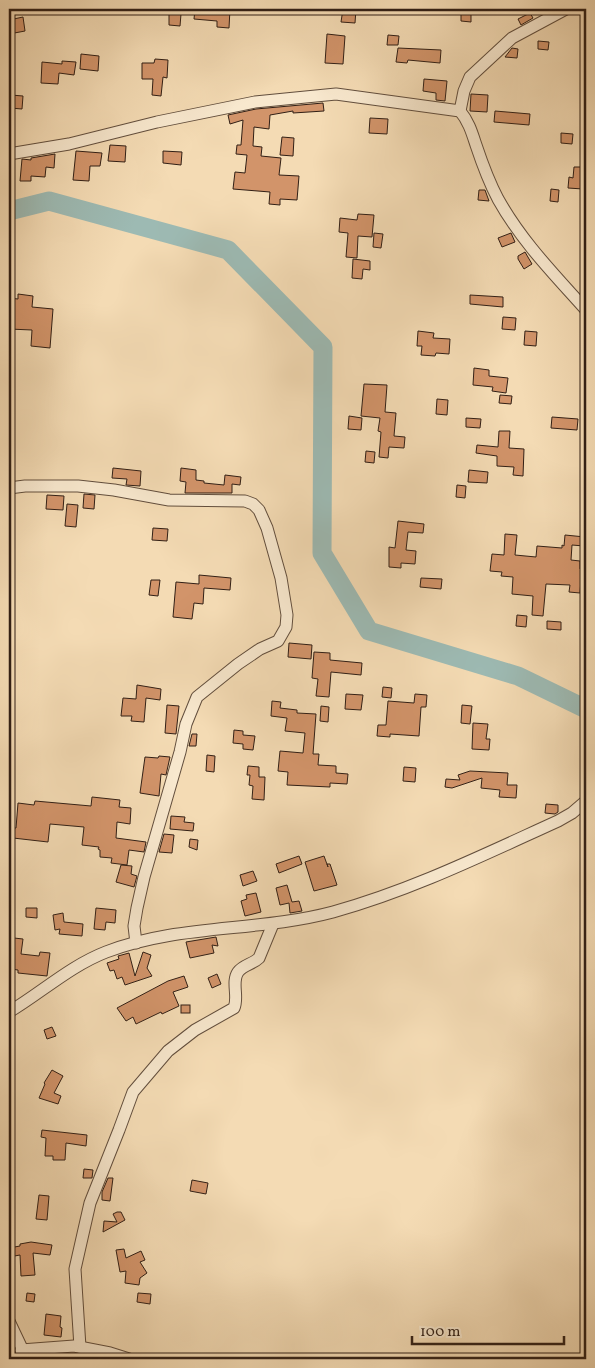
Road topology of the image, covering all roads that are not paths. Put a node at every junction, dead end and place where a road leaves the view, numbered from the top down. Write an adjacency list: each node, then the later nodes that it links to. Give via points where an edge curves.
1 (566, 9): 2 (street, via 512,38 470,77)
2 (460, 111): 3 (street, via 336,94 255,102 69,144); 4 (street, via 468,121 497,197 515,228)
3 (9, 154)
4 (586, 310)
5 (9, 488): 8 (street, via 78,486 169,500 245,501 259,510 281,578 287,615 286,627 278,641 238,664 197,697 144,877 134,926)
6 (586, 801): 7 (street, via 558,821 429,880 332,912)
7 (273, 924): 8 (street, via 182,933); 11 (street, via 259,958 237,974 234,1008 195,1030 168,1051 133,1092 90,1203 75,1269)
8 (136, 942): 9 (street, via 82,964)
9 (9, 1012)
10 (9, 1321): 12 (street)
11 (80, 1347): 12 (street); 13 (street)
12 (24, 1354)
13 (129, 1359)

